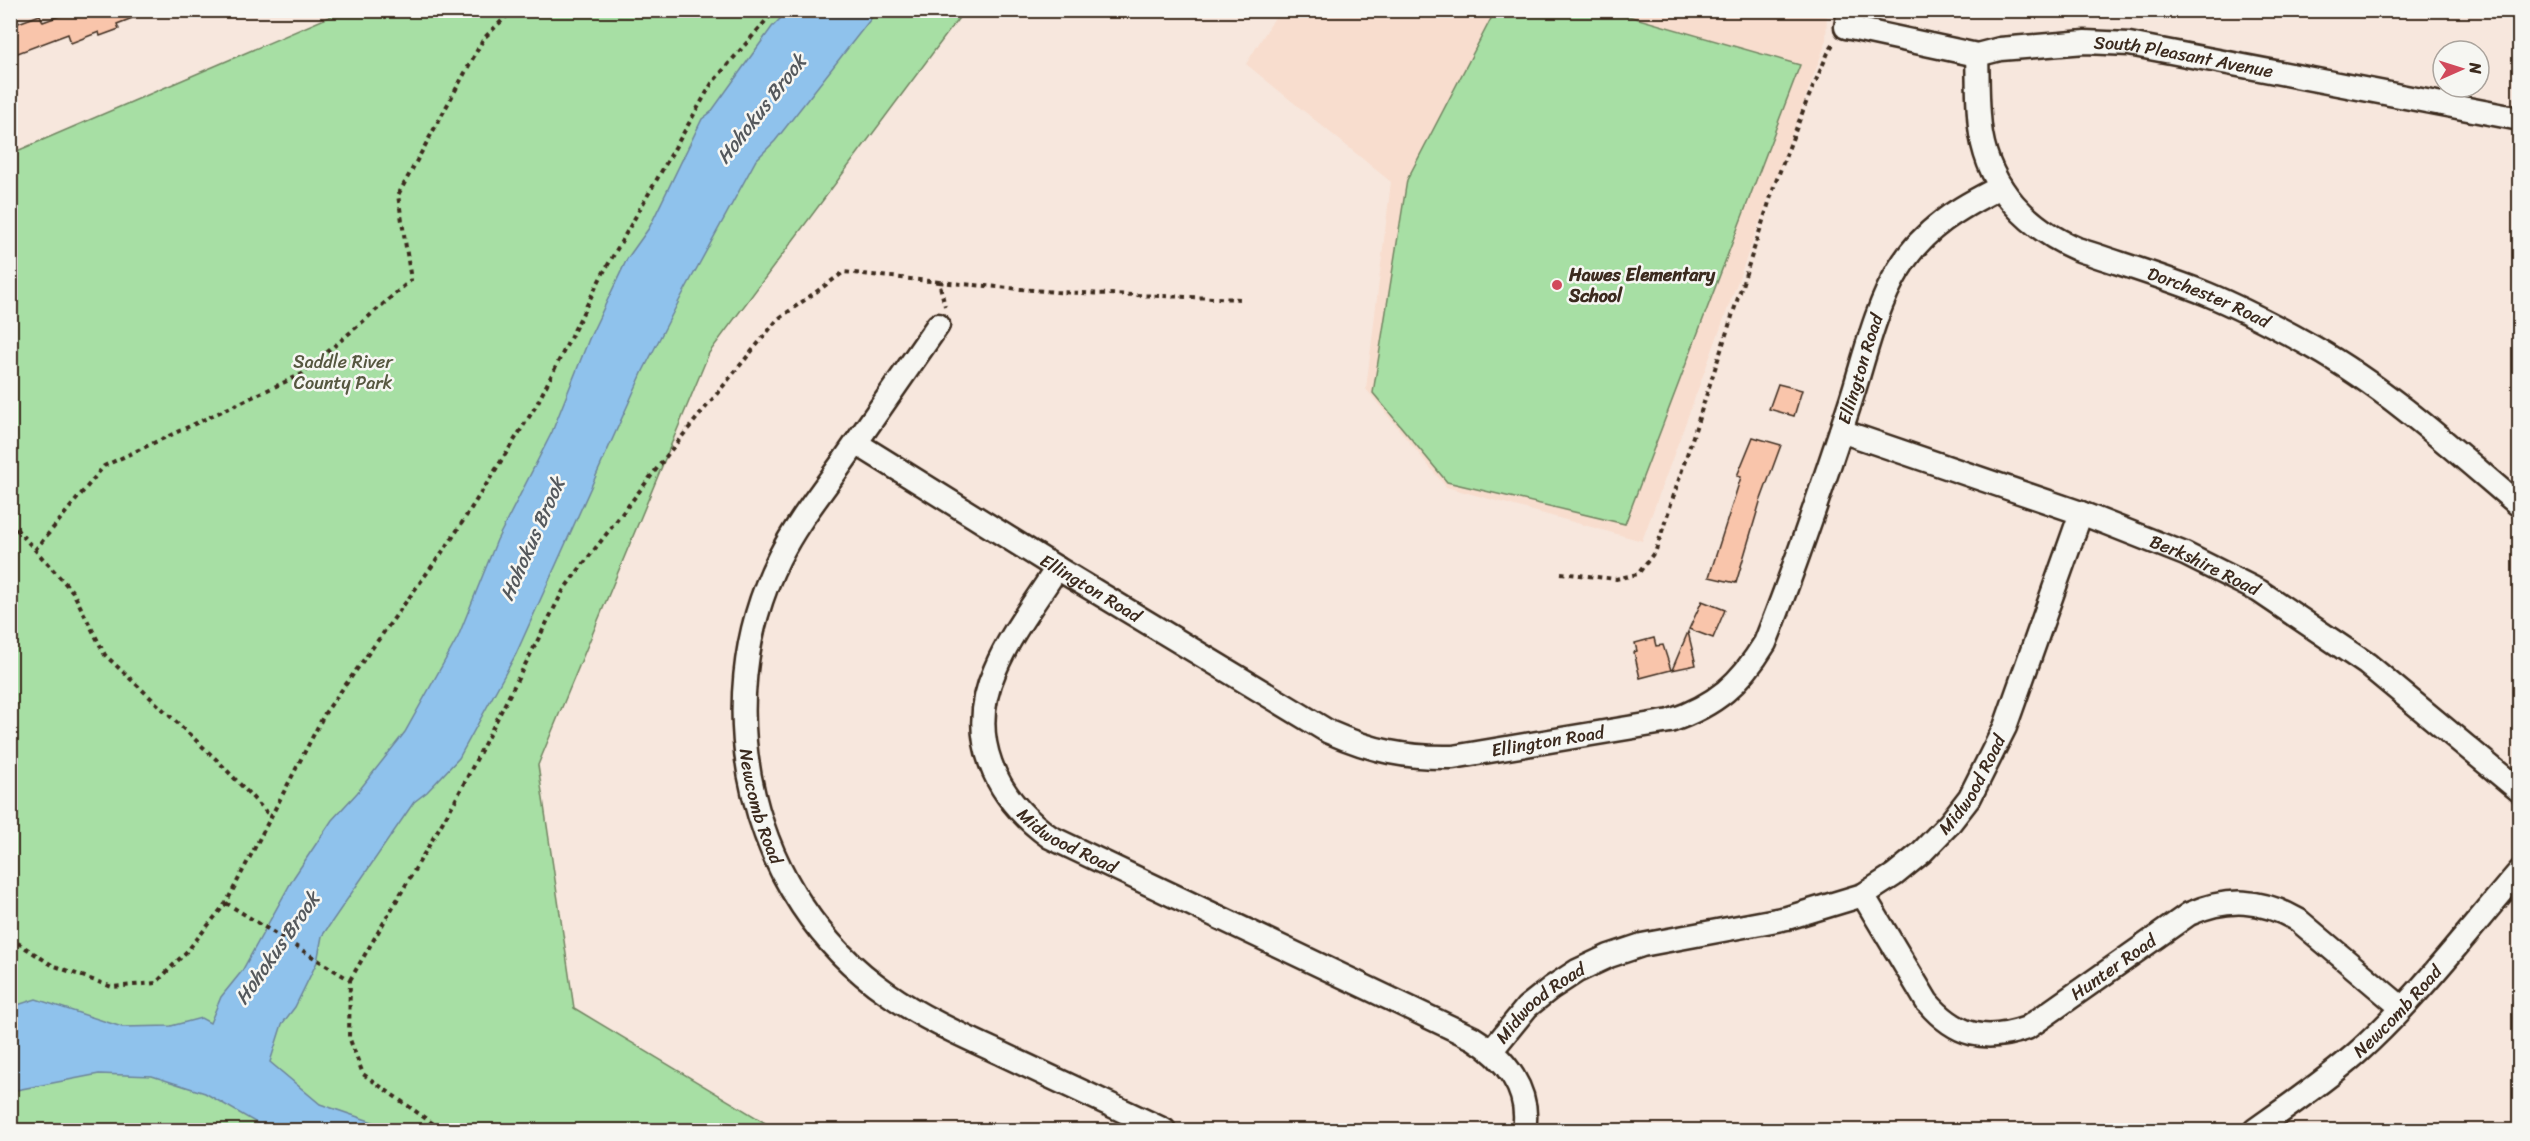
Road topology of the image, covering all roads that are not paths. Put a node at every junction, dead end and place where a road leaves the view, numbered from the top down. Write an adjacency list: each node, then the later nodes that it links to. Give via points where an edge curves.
1 (1848, 19): 2 (street, South Pleasant Avenue)
2 (1977, 55): 3 (street, South Pleasant Avenue, via 2000,49 2085,42 2129,45); 4 (street, Dorchester Road, via 1981,133 1987,158)
3 (2520, 119)
4 (2001, 187): 6 (street, Ellington Road, via 1940,222 1899,268 1885,295); 8 (street, Dorchester Road, via 2016,208 2058,241 2207,294 2315,348 2410,413)
5 (938, 325): 7 (street, Newcomb Road)
6 (1841, 431): 9 (street, Berkshire Road); 10 (street, Ellington Road, via 1765,643 1734,686 1714,701 1670,721 1453,757 1389,754 1329,732)
7 (856, 443): 10 (street, Ellington Road); 16 (street, Newcomb Road, via 794,531 764,592 745,668 748,776 771,851 810,918 859,972 888,994 952,1030)
8 (2520, 506)
9 (2081, 513): 11 (street, Berkshire Road, via 2185,554 2259,591 2367,664); 13 (street, Midwood Road, via 2005,727 1970,796 1921,853)
10 (1057, 568): 15 (street, Midwood Road, via 1003,654 987,693 985,742 991,765 1011,804 1050,837)
11 (2520, 791)
12 (2520, 871): 14 (street, Newcomb Road)
13 (1863, 895): 14 (street, Hunter Road, via 1927,1002 1947,1022 1973,1035 2010,1035 2027,1028 2189,914 2234,901 2255,902 2298,920); 15 (street, Midwood Road, via 1787,918 1642,945 1609,956 1577,971 1527,1007)
14 (2402, 1008): 18 (street, Newcomb Road, via 2358,1052)
15 (1492, 1050): 17 (street, via 1517,1082 1523,1102)
16 (1164, 1131)
17 (1524, 1131)
18 (2255, 1131)

